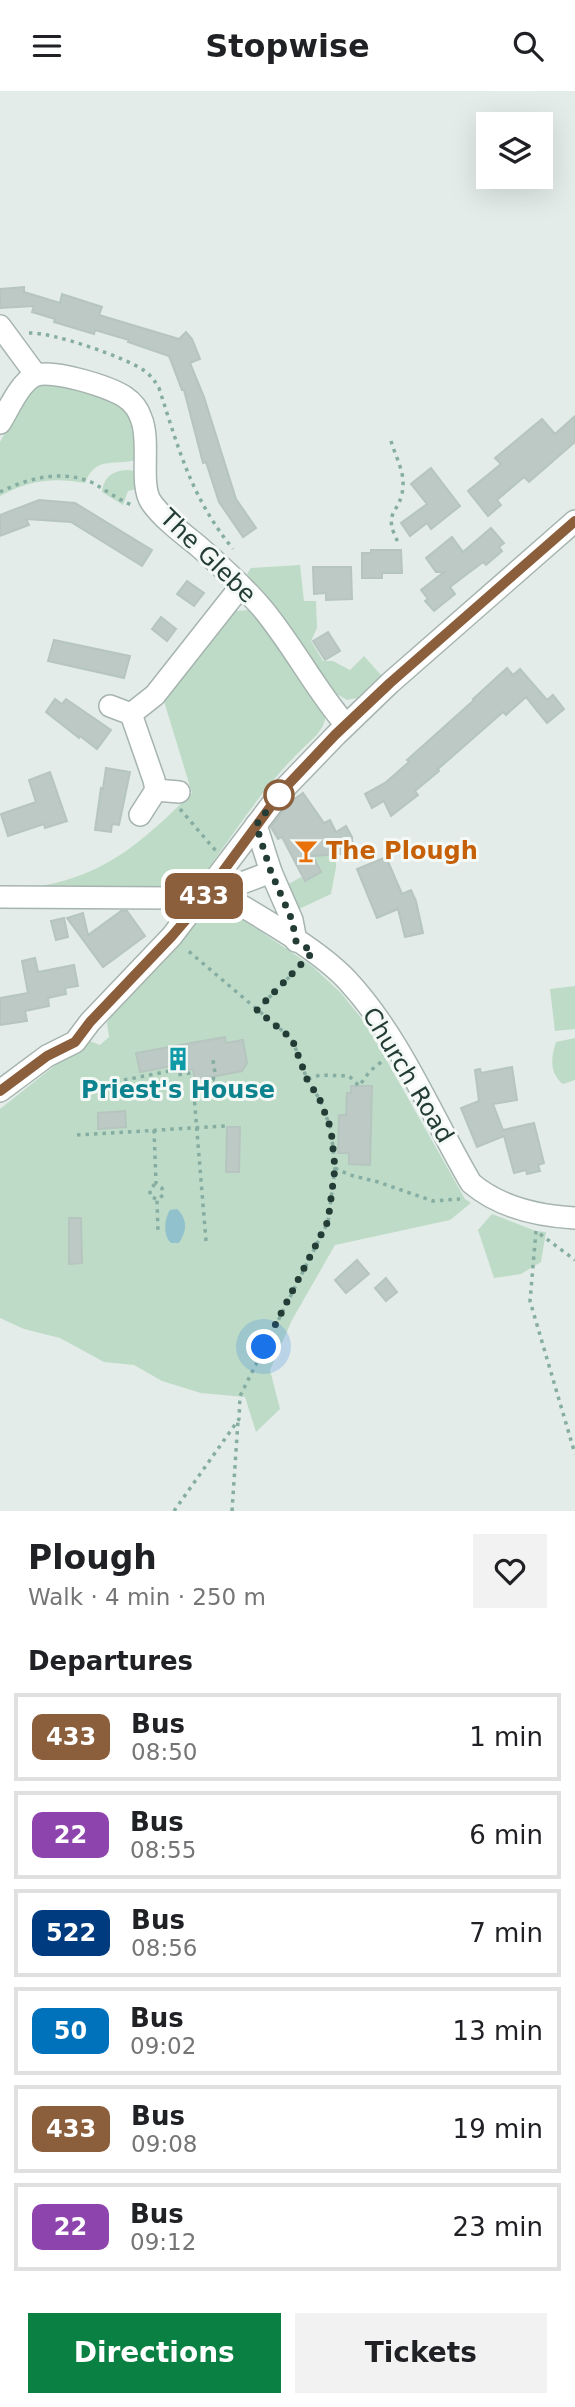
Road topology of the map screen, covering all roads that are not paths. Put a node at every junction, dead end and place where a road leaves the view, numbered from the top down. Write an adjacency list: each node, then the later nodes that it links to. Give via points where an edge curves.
1 (0, 326): 2 (street)
2 (36, 375): 3 (street, via 27,381); 5 (street, The Glebe, via 48,373 116,392 135,405 146,440 149,500)
3 (0, 423)
4 (575, 521): 8 (street)
5 (241, 586): 7 (street, via 155,695); 8 (street, The Glebe, via 264,610)
6 (110, 706): 7 (street)
7 (131, 714): 9 (street, via 165,790)
8 (346, 725): 10 (street)
9 (140, 815)
10 (256, 825): 11 (street); 12 (street)
11 (271, 872): 12 (street); 15 (street)
12 (214, 890): 14 (street); 15 (street, Church Road)
13 (0, 897): 14 (street, via 169,898)
14 (196, 908): 16 (street, via 75,1042 47,1056)
15 (305, 947): 17 (street, Church Road, via 345,978 373,1011 471,1183 486,1196 524,1210)
16 (0, 1091)
17 (575, 1218)

